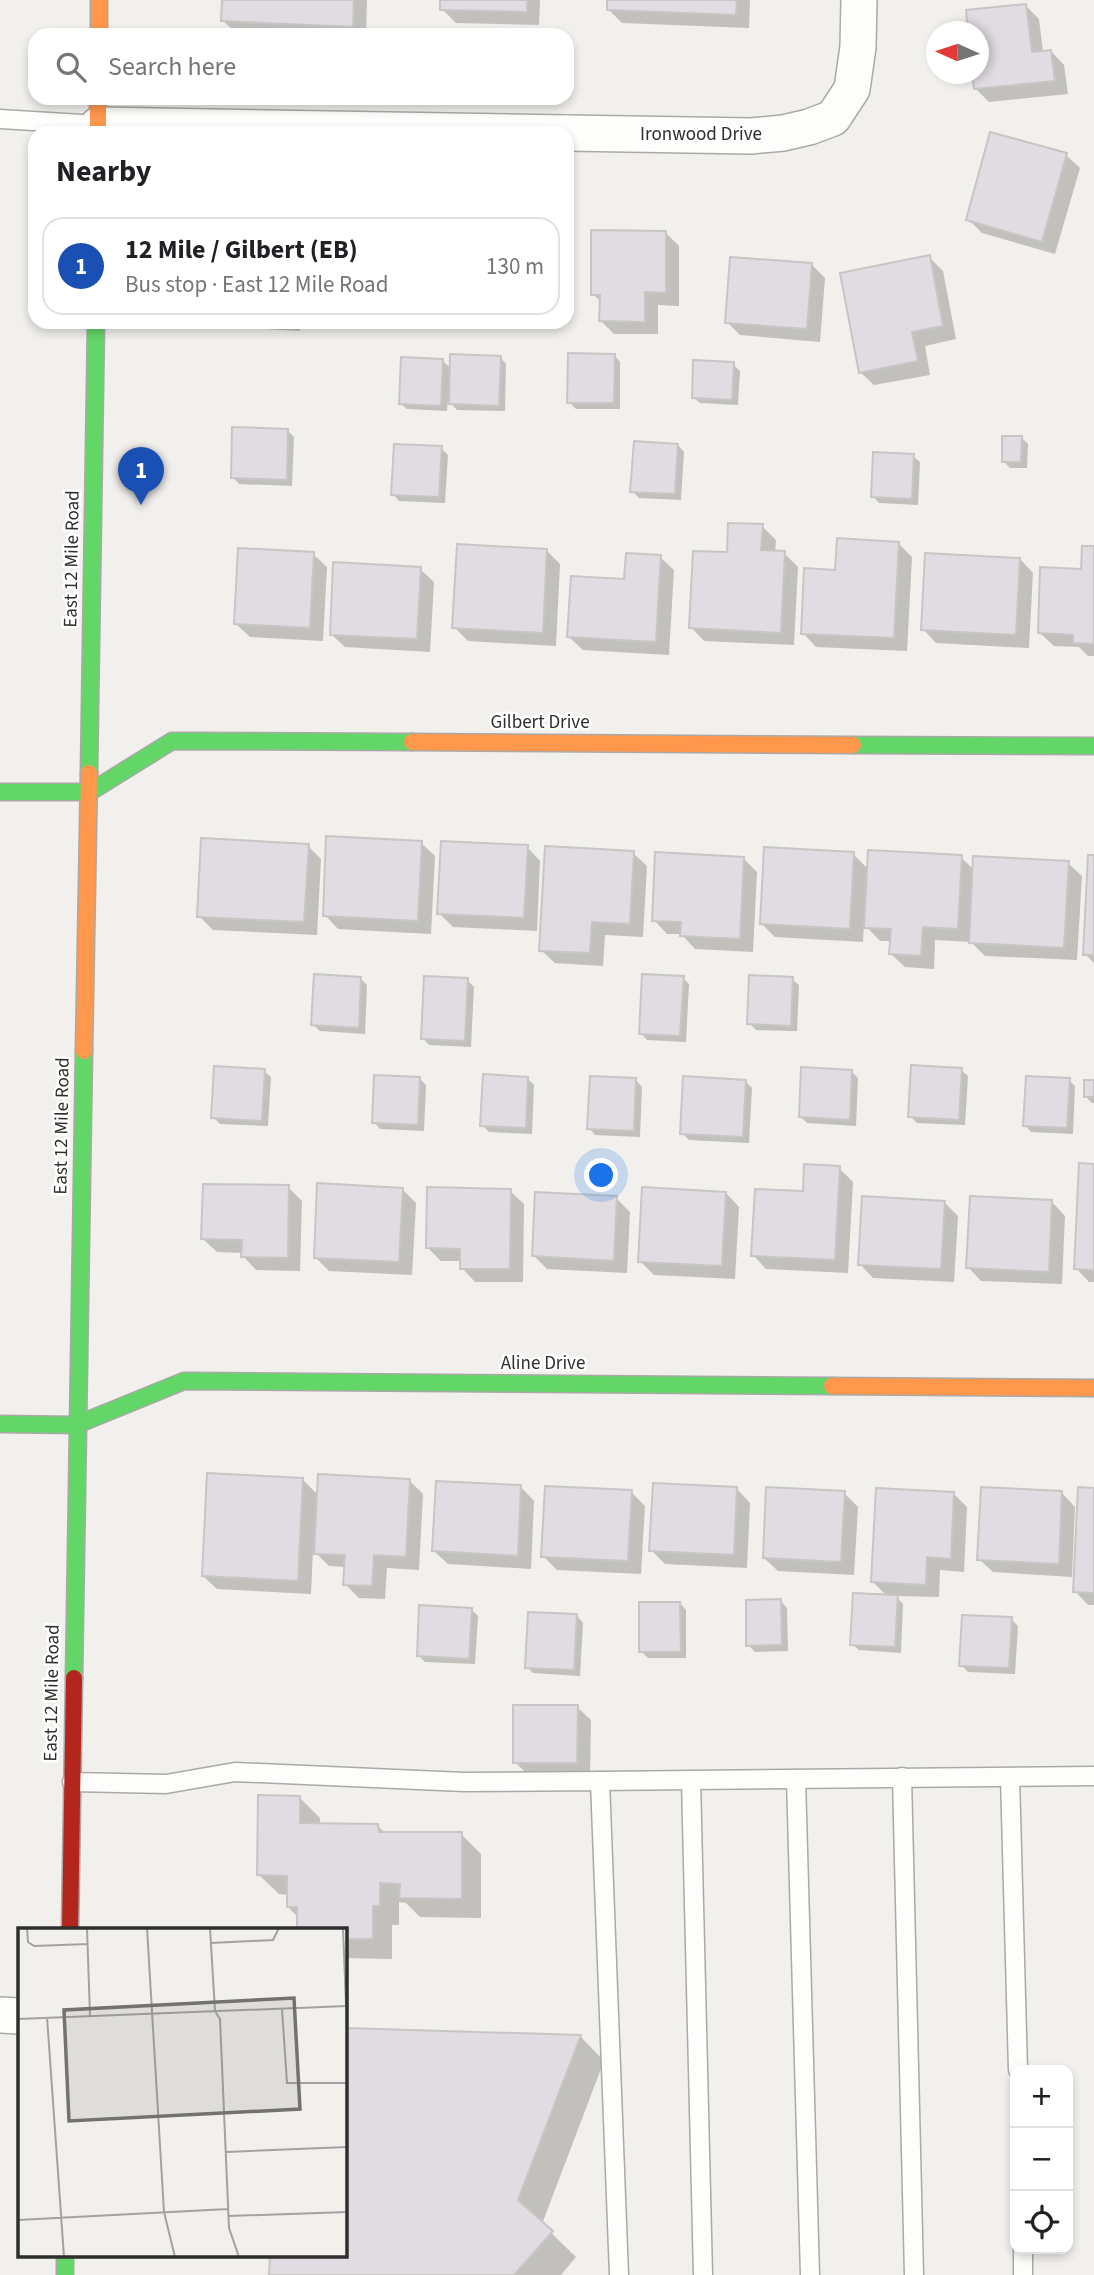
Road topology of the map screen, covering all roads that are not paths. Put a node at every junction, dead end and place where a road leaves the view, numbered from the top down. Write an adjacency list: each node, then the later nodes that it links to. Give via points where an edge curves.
1 (99, 0): 3 (street)
2 (859, 0): 7 (street, Ironwood Drive, via 852,89 833,118 796,130 751,136)
3 (99, 28)
4 (0, 119): 5 (lane)
5 (98, 119): 6 (street, Ironwood Drive)
6 (332, 126)
7 (574, 133)
8 (96, 329): 11 (street, East 12 Mile Road)
9 (1094, 746): 11 (street, Gilbert Drive, via 172,741)
10 (0, 792): 11 (street)
11 (90, 792): 14 (street, East 12 Mile Road)
12 (1094, 1388): 14 (street, Aline Drive, via 184,1381)
13 (0, 1424): 14 (street, Aline Drive)
14 (76, 1425): 21 (street, East 12 Mile Road)
15 (1094, 1776): 17 (lane)
16 (902, 1777): 17 (lane); 18 (lane); 30 (lane)
17 (1010, 1777): 25 (lane)
18 (796, 1779): 19 (lane); 29 (lane)
19 (691, 1780): 20 (lane); 28 (lane)
20 (600, 1781): 21 (lane, via 464,1782 235,1772 166,1784); 27 (lane)
21 (72, 1782): 22 (street, East 12 Mile Road)
22 (70, 1928)
23 (0, 2015): 24 (street)
24 (18, 2016)
25 (1018, 2065)
26 (1023, 2254): 31 (lane)
27 (619, 2275)
28 (703, 2275)
29 (810, 2275)
30 (914, 2275)
31 (1023, 2275)

